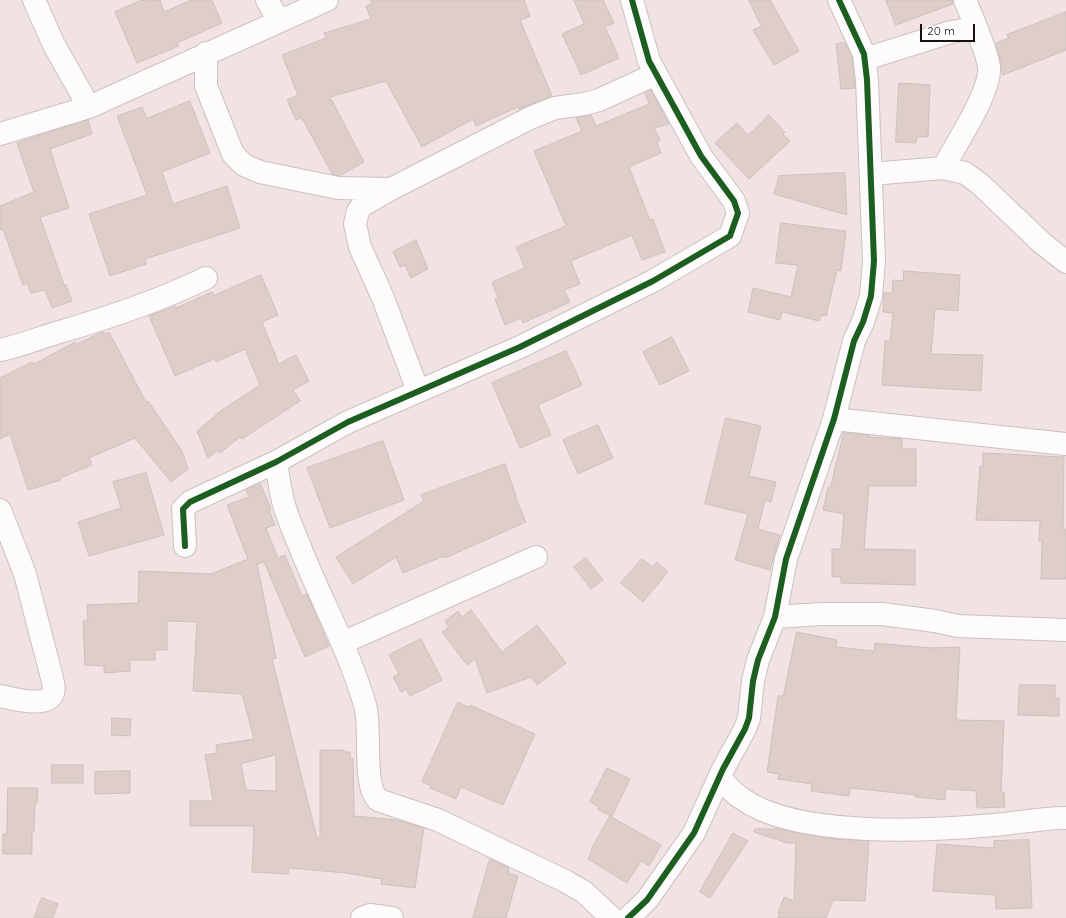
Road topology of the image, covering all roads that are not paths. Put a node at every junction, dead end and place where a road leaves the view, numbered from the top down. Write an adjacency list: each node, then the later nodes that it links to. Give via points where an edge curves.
1 (34, 0): 14 (street, via 54,45)
2 (267, 0): 7 (street)
3 (327, 0): 7 (street)
4 (632, 0): 12 (street, via 649,62)
5 (839, 0): 10 (street)
6 (965, 0): 8 (street)
7 (278, 21): 9 (street)
8 (976, 28): 10 (street, via 944,34); 16 (street, via 989,66 988,79 978,104)
9 (206, 53): 11 (street); 13 (street)
10 (865, 59): 17 (street)
11 (180, 64): 13 (street); 14 (street)
12 (656, 74): 18 (street, via 598,100 555,108 530,118); 22 (street, via 701,156 734,201 738,213 730,236 639,288 520,347)
13 (206, 86): 18 (street, via 233,154 244,165 260,172 338,188)
14 (89, 107): 15 (street)
15 (0, 134)
16 (943, 168): 17 (street); 19 (street, via 960,171 976,181)
17 (871, 174): 23 (street, via 874,261 871,296 854,341)
18 (391, 189): 22 (street, via 363,205 358,211 355,220 356,233)
19 (1066, 262)
20 (206, 278): 21 (street, via 123,314)
21 (0, 350)
22 (418, 391): 25 (street, via 348,422)
23 (834, 419): 24 (street); 29 (street, via 786,559)
24 (1066, 444)
25 (276, 462): 27 (street, via 190,502 183,509); 31 (street, via 283,502 308,568)
26 (0, 510): 32 (street, via 25,574 52,678 53,693 50,698 37,702)
27 (185, 546)
28 (536, 557): 31 (street)
29 (775, 617): 30 (street, via 882,614 958,626); 33 (street, via 758,660 749,718)
30 (1066, 630)
31 (342, 643): 37 (street, via 368,717 373,795 378,800 438,820 565,881 584,892)
32 (0, 696)
33 (719, 777): 34 (street, via 740,798 759,809 808,824 936,829); 38 (street, via 694,833 647,900)
34 (1066, 818)
35 (362, 918): 36 (street, via 370,915)
36 (392, 918)
37 (612, 918)
38 (628, 918)

